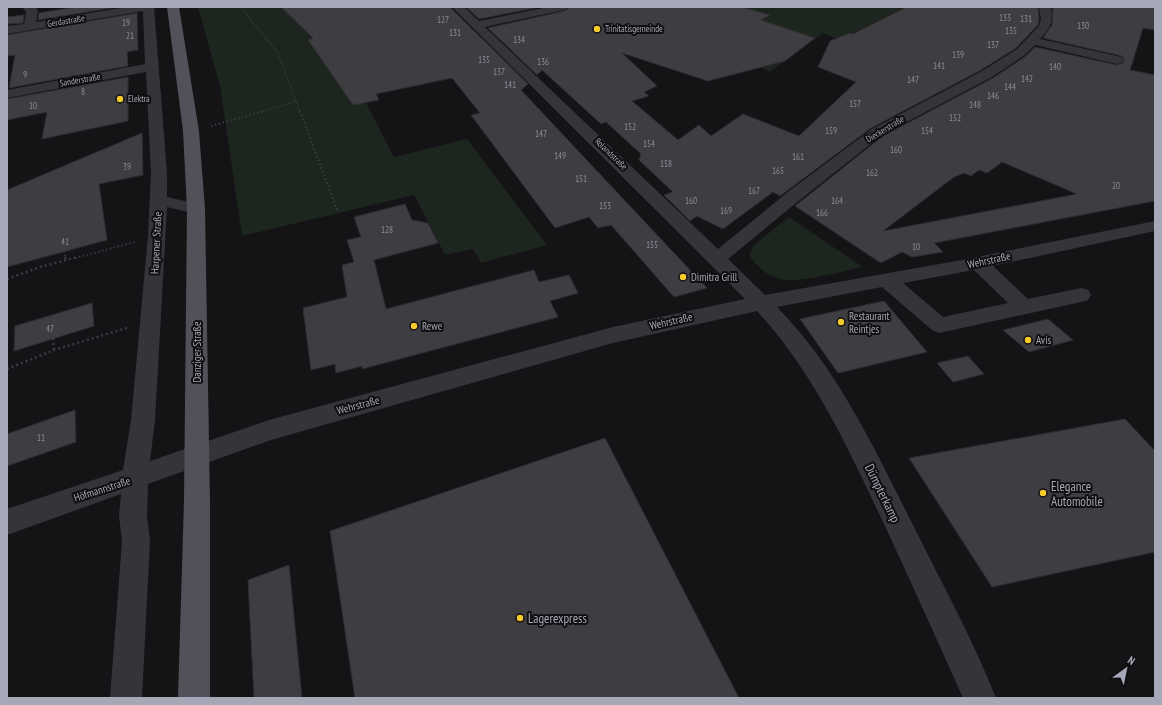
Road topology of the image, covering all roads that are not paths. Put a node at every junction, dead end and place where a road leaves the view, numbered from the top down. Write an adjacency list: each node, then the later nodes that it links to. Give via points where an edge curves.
1 (28, 7): 8 (street, via 32,10)
2 (148, 7): 8 (street, Gerdastraße); 12 (street, Harpener Straße)
3 (173, 7): 15 (main road, Danziger Straße, via 191,131)
4 (458, 7): 7 (street, Rolandstraße)
5 (564, 7): 7 (street)
6 (1045, 7): 10 (street, Dieckerstraße, via 1045,27)
7 (477, 25): 17 (street, Rolandstraße)
8 (29, 26): 9 (street, Gerdastraße)
9 (7, 30)
10 (1033, 41): 11 (street); 17 (street, Dieckerstraße, via 987,74 877,132)
11 (1117, 60)
12 (153, 67): 13 (street, Sanderstraße); 14 (street, Harpener Straße, via 159,173)
13 (7, 94)
14 (158, 200): 15 (street); 24 (street, Harpener Straße, via 142,433)
15 (196, 208): 23 (main road, Danziger Straße)
16 (1155, 226): 18 (street, Wehrstraße)
17 (717, 259): 21 (street, Rolandstraße)
18 (977, 262): 19 (street, Wehrstraße); 22 (street)
19 (886, 280): 21 (street, Wehrstraße); 22 (street, via 939,325)
20 (1081, 295): 22 (street)
21 (761, 303): 23 (street, Wehrstraße, via 613,335 269,430); 28 (street, Dümpterkamp, via 805,354 852,429)
22 (1024, 306)
23 (197, 456): 24 (street, Höfmannstraße); 27 (main road, Danziger Straße)
24 (135, 478): 25 (street, Höfmannstraße); 26 (street, via 133,516 136,541)
25 (7, 522)
26 (126, 698)
27 (194, 698)
28 (980, 698)

